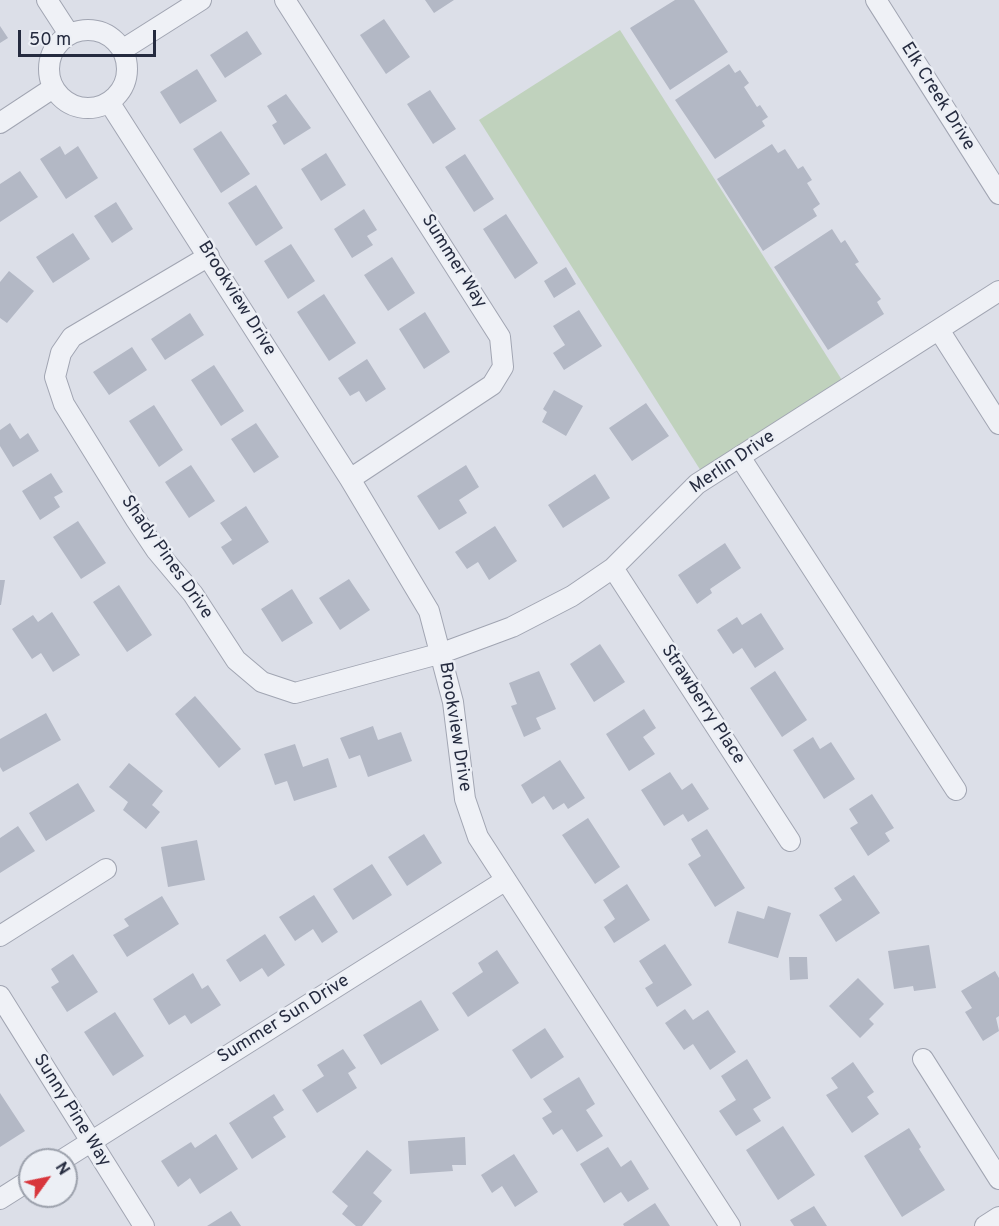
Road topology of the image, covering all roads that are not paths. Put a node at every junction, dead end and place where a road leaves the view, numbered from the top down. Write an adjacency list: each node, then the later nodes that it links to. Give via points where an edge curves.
1 (47, 0): 5 (street)
2 (201, 0): 6 (street)
3 (285, 0): 16 (street, Summer Way, via 500,337 503,367 492,386)
4 (876, 0): 10 (street, Elk Creek Drive)
5 (69, 34): 6 (street, via 93,30 114,40); 7 (street, via 50,58)
6 (122, 50): 8 (street, via 127,73 118,94)
7 (53, 88): 8 (street, via 72,105 97,107); 9 (street)
8 (109, 102): 11 (street, Brookview Drive)
9 (0, 123)
10 (999, 194)
11 (209, 256): 16 (street, Brookview Drive); 18 (street, Shady Pines Drive, via 72,337 61,354 55,377 64,404 156,550 193,594 236,660 262,682 295,693)
12 (999, 291): 13 (street, Merlin Drive)
13 (939, 330): 14 (street); 15 (street, Merlin Drive)
14 (999, 424)
15 (741, 457): 17 (street, Merlin Drive, via 696,484); 19 (street)
16 (350, 479): 18 (street, Brookview Drive, via 429,611)
17 (614, 568): 18 (street, Merlin Drive, via 572,596 512,627); 20 (street, Strawberry Place)
18 (442, 653): 22 (street, Brookview Drive, via 453,702 465,799 478,837)
19 (956, 790)
20 (790, 841)
21 (106, 869): 23 (street)
22 (506, 879): 26 (street, Summer Sun Drive); 33 (street, Brookview Drive)
23 (0, 936)
24 (0, 996): 26 (street, Sunny Pine Way)
25 (923, 1059): 28 (street)
26 (90, 1142): 27 (street, Summer Sun Drive); 32 (street, Sunny Pine Way)
27 (78, 1150)
28 (999, 1179)
29 (18, 1188): 30 (street)
30 (0, 1199)
31 (999, 1217): 34 (street)
32 (144, 1226)
33 (730, 1226)
34 (985, 1226)

